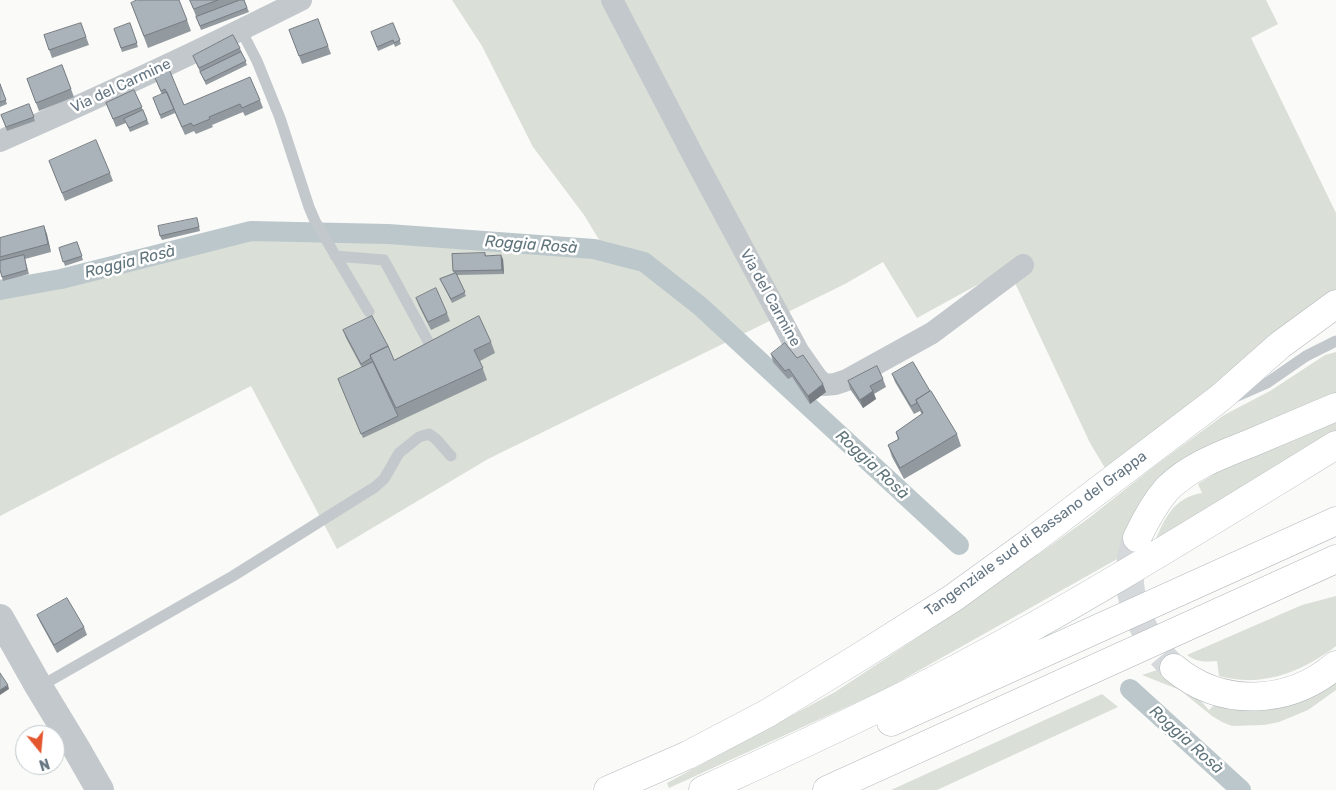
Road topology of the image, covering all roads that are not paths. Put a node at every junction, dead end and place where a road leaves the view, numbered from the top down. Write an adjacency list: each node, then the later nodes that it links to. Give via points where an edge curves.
1 (301, 0): 3 (street, Via del Carmine)
2 (612, 0): 6 (street, Via del Carmine, via 798,351 824,385 846,380 932,333)
3 (241, 30): 4 (street, Via del Carmine); 5 (lane, via 280,118 309,207)
4 (0, 141)
5 (335, 256): 8 (lane); 11 (lane, via 384,260)
6 (1023, 265)
7 (1336, 304): 12 (main road, Tangenziale sud di Bassano del Grappa, via 1280,345)
8 (369, 312)
9 (1336, 325): 12 (main road, Tangenziale sud di Bassano del Grappa)
10 (1336, 341): 12 (lane, via 1260,386)
11 (429, 343)
12 (1210, 405): 24 (main road, Tangenziale sud di Bassano del Grappa, via 953,598 768,713 688,755)
13 (1336, 407): 17 (main road, via 1194,468 1158,500)
14 (1336, 445): 25 (main road, via 1071,606 876,710)
15 (451, 456): 22 (lane, via 436,438 429,434 419,437 399,453 384,479 375,487 233,576)
16 (1336, 521): 26 (main road)
17 (1137, 538)
18 (1336, 559): 27 (main road)
19 (0, 618): 22 (street)
20 (1336, 665): 21 (main road, via 1298,688 1276,695 1256,696 1232,695 1211,689)
21 (1174, 668)
22 (39, 687): 23 (street)
23 (100, 790)
24 (608, 790)
25 (703, 790)
26 (742, 790)
27 (827, 790)

